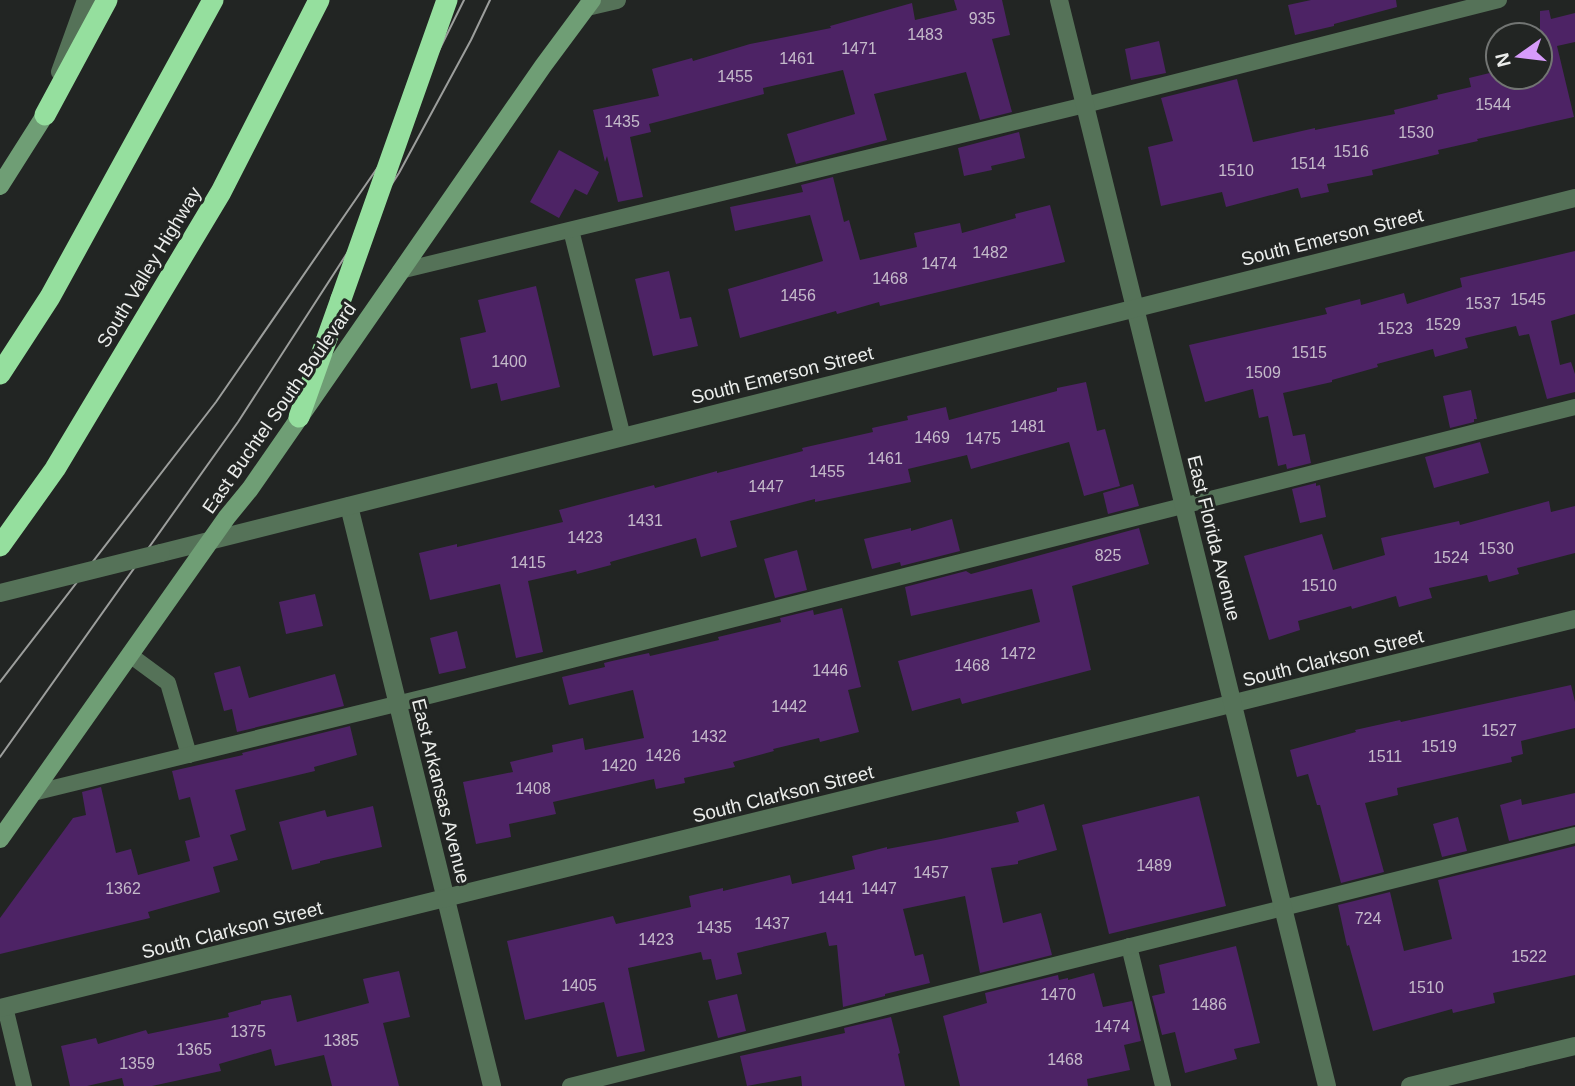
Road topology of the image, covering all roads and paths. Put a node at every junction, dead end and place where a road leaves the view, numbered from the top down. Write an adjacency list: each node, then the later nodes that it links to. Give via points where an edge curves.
1 (86, 0): 11 (street)
2 (107, 0): 11 (highway)
3 (214, 0): 17 (highway, via 50,297)
4 (319, 0): 24 (highway, South Valley Highway, via 220,192 55,469)
5 (447, 0): 19 (highway, bridge)
6 (617, 0): 9 (street)
7 (1059, 0): 10 (street, East Florida Avenue)
8 (1499, 0): 10 (lane)
9 (589, 4): 15 (main road, East Buchtel South Boulevard)
10 (1085, 105): 14 (lane); 16 (street, East Florida Avenue)
11 (45, 115): 12 (main road)
12 (0, 186)
13 (1575, 198): 16 (street, South Emerson Street)
14 (571, 230): 15 (lane); 20 (lane)
15 (400, 271): 19 (main road, East Buchtel South Boulevard)
16 (1135, 308): 20 (street, South Emerson Street); 21 (street, East Florida Avenue)
17 (0, 374)
18 (1575, 407): 21 (lane)
19 (299, 417): 23 (main road, East Buchtel South Boulevard)
20 (623, 437): 22 (street, South Emerson Street)
21 (1184, 505): 28 (lane); 29 (street, East Florida Avenue)
22 (349, 506): 23 (street, South Emerson Street); 28 (street, East Arkansas Avenue)
23 (210, 540): 25 (street, South Emerson Street, bridge); 27 (main road, East Buchtel South Boulevard)
24 (0, 546)
25 (0, 593)
26 (1575, 619): 29 (street, South Clarkson Street)
27 (130, 655): 30 (lane, via 168,683); 31 (main road, East Buchtel South Boulevard)
28 (398, 704): 30 (lane); 34 (street, East Arkansas Avenue)
29 (1233, 705): 34 (street, South Clarkson Street); 35 (street, East Florida Avenue)
30 (189, 755): 31 (lane)
31 (33, 793): 33 (main road, East Buchtel South Boulevard)
32 (1575, 835): 35 (lane)
33 (0, 839)
34 (446, 899): 37 (street, South Clarkson Street); 40 (street, East Arkansas Avenue)
35 (1283, 907): 36 (lane); 43 (street, East Florida Avenue)
36 (1129, 946): 41 (lane); 42 (lane)
37 (2, 1008): 39 (lane)
38 (1575, 1046): 44 (street)
39 (24, 1086)
40 (492, 1086)
41 (570, 1086)
42 (1163, 1086)
43 (1327, 1086)
44 (1410, 1086)

